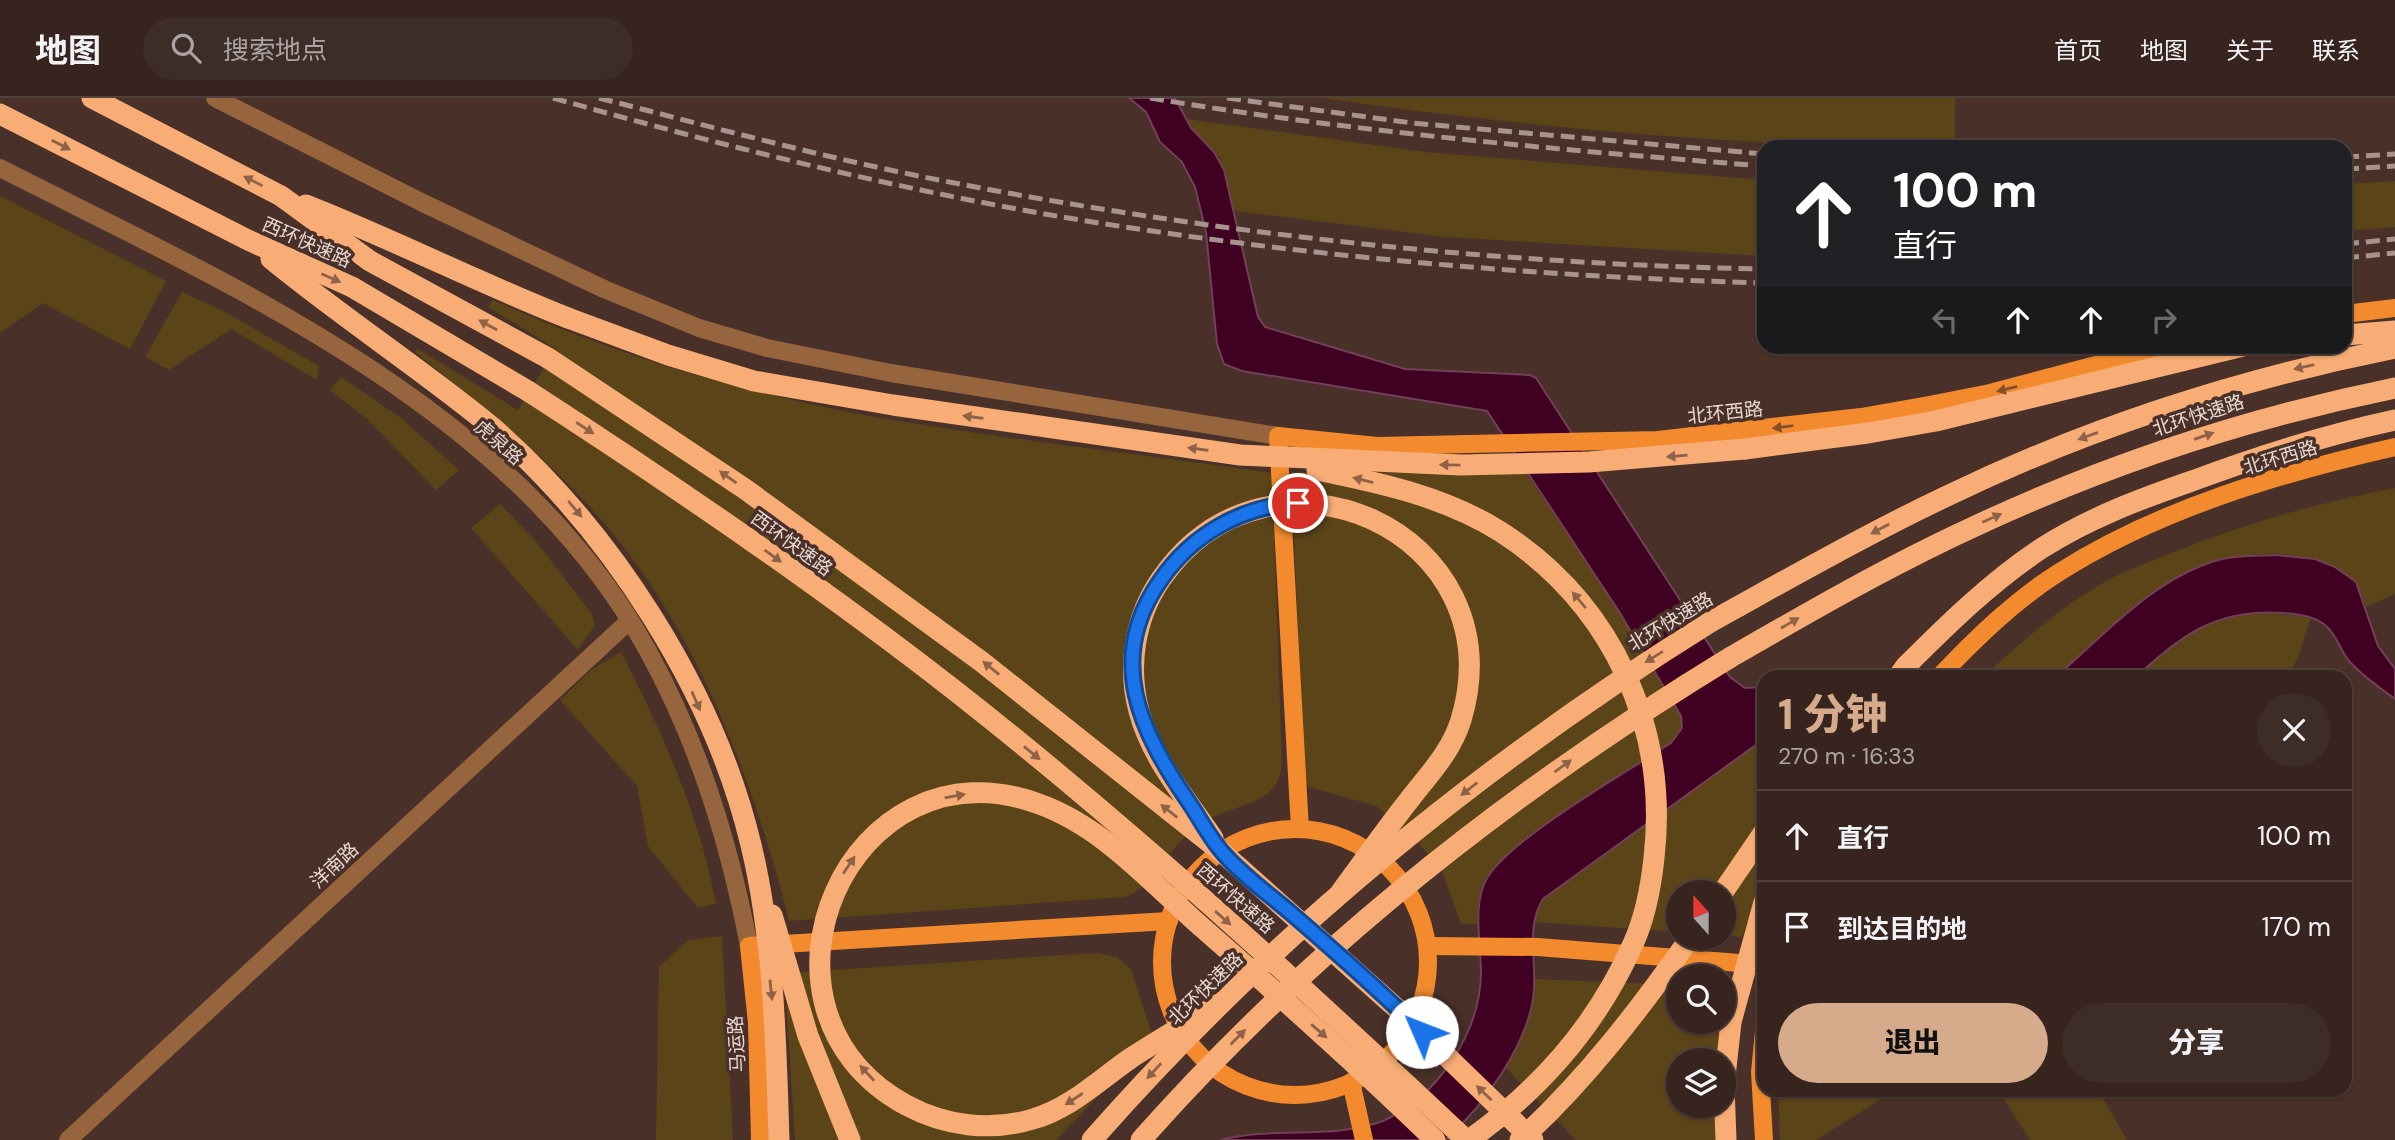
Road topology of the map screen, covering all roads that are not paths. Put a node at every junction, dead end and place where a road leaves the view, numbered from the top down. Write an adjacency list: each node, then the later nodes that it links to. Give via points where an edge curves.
1 (92, 98): 5 (highway, 西环快速路, one-way to 1)
2 (215, 98): 16 (street, via 423,203 604,289 699,328 767,348 891,373)
3 (0, 114): 6 (highway, 西环快速路, one-way to 6)
4 (0, 168): 19 (street, 虎泉路, via 256,298 418,403 528,495 590,566)
5 (281, 196): 18 (highway, one-way to 5, bridge, via 754,381 568,318 388,237); 25 (highway, 西环快速路, one-way to 5, bridge, via 982,662 652,424 548,358 370,261)
6 (248, 240): 24 (highway, one-way to 24, bridge, via 333,310 444,388 563,495 640,598 678,663 707,723); 45 (highway, 西环快速路, one-way to 45, bridge, via 352,287 528,391 721,519 957,693 1282,969)
7 (2395, 308): 8 (main road)
8 (2352, 313)
9 (2395, 331): 10 (highway)
10 (2352, 334)
11 (2395, 348): 27 (highway, 北环快速路, one-way to 27, bridge, via 2232,386 2062,446 1889,524 1626,674 1545,730)
12 (2138, 354): 16 (main road, 北环西路, one-way to 16, via 1990,393 1861,417 1658,440 1377,446)
13 (2210, 354): 18 (highway, one-way to 18, bridge, via 1936,421 1745,449 1589,462 1461,465)
14 (2395, 388): 42 (highway, 北环快速路, one-way to 14, bridge, via 1242,1032 1450,851 1569,762 1731,657 1910,558 2077,482 2212,433)
15 (2395, 420): 20 (highway, via 2268,453 2098,517 2017,566)
16 (1278, 436): 22 (main road)
17 (2395, 447): 21 (main road, 北环西路, via 2244,490 2101,548 2011,609)
18 (1240, 455): 45 (highway, one-way to 18, bridge, via 1513,1106 1563,1057 1599,1009 1634,942 1650,882 1658,816 1655,770 1633,690 1611,641 1575,594 1500,531 1451,506 1405,491)
19 (629, 621): 30 (street, 虎泉路, via 681,718 711,794 733,866); 37 (street, 洋南路)
20 (1903, 670)
21 (1946, 670)
22 (1300, 829): 28 (main road, via 1266,832 1219,853 1183,890); 31 (main road, via 1338,835 1388,865 1412,895)
23 (1757, 842): 26 (highway)
24 (751, 846): 39 (highway, one-way to 39, bridge, via 775,1029); 40 (highway, bridge, via 808,1036)
25 (1224, 854): 27 (highway, bridge, via 1162,763 1143,725 1134,680 1139,623 1166,572 1215,527 1252,510 1282,503 1342,508 1399,533 1435,566 1461,614 1469,667 1465,706 1445,756); 47 (highway, 西环快速路, one-way to 25, bridge, via 1403,1014)
26 (1731, 880)
27 (1341, 892): 34 (highway, 北环快速路, bridge)
28 (1169, 921): 30 (main road); 35 (main road, via 1162,954 1169,1005 1184,1036 1206,1061 1251,1087 1284,1094 1318,1093)
29 (1757, 925): 48 (highway, bridge, via 1728,1039)
30 (749, 946): 38 (main road, 马运路, via 757,1023)
31 (1428, 946): 33 (main road, via 1538,947); 35 (main road, via 1428,980 1414,1022 1388,1058)
32 (1681, 950): 46 (highway, bridge, via 1562,1101)
33 (1757, 964)
34 (1219, 1004): 41 (highway, 北环快速路, one-way to 41, bridge); 44 (highway, one-way to 44, bridge, via 1058,1109 1007,1125 968,1126 901,1102 856,1062 824,1000 818,969 821,931 833,893 852,860 878,831 900,816 967,794 1003,795 1040,804 1096,833 1357,1064)
35 (1351, 1082): 43 (main road)
36 (1761, 1097): 49 (main road)
37 (68, 1140)
38 (760, 1140)
39 (779, 1140)
40 (850, 1140)
41 (1092, 1140)
42 (1141, 1140)
43 (1364, 1140)
44 (1435, 1140)
45 (1467, 1140)
46 (1520, 1140)
47 (1533, 1140)
48 (1726, 1140)
49 (1763, 1140)

